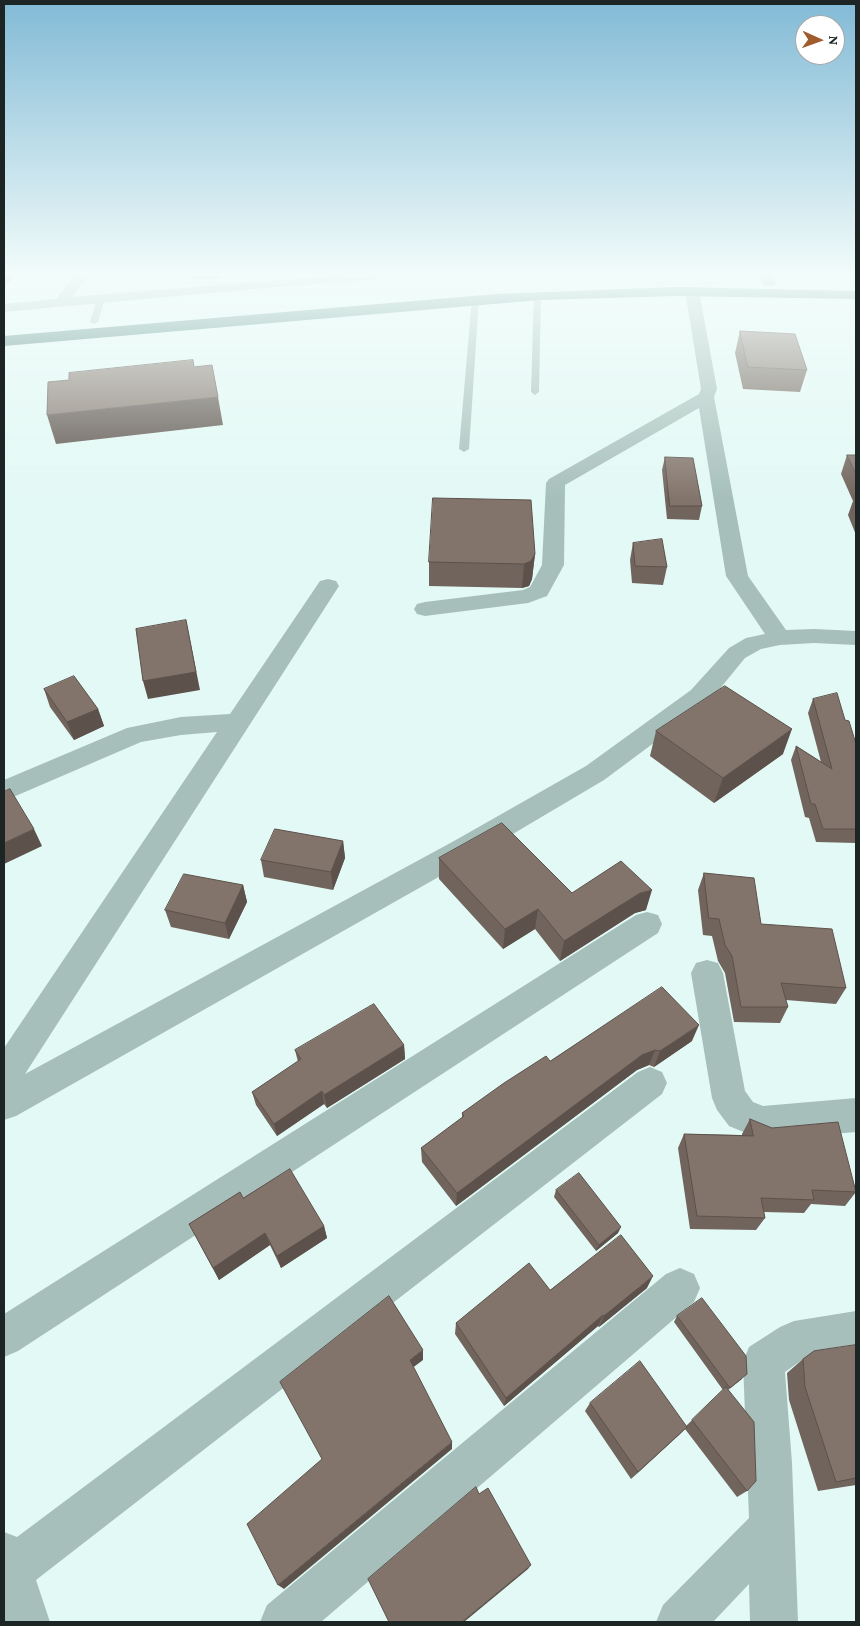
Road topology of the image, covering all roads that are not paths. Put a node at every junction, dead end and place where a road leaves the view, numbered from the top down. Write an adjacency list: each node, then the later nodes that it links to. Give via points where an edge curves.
1 (471, 348): 6 (lane)
2 (536, 348): 4 (lane)
3 (702, 348): 5 (street, via 709,389)
4 (535, 392)
5 (706, 397): 8 (street, via 556,483 553,565 539,591 528,596); 9 (street, via 737,576)
6 (464, 449)
7 (328, 586): 11 (street)
8 (425, 610)
9 (780, 638): 10 (street); 17 (street, via 754,643 737,653 700,696 595,772 464,849)
10 (856, 638)
11 (237, 722): 12 (street, via 181,726 136,734); 15 (street)
12 (4, 792)
13 (647, 924): 21 (street)
14 (707, 973): 18 (street, via 730,1098 740,1114 763,1123)
15 (4, 1077)
16 (650, 1082): 23 (street)
17 (4, 1104)
18 (856, 1115)
19 (680, 1288): 25 (street)
20 (856, 1331): 22 (street, via 794,1341 764,1362)
21 (4, 1337)
22 (772, 1527): 26 (street); 27 (street)
23 (7, 1563): 24 (street)
24 (26, 1622)
25 (284, 1622)
26 (680, 1622)
27 (774, 1622)

